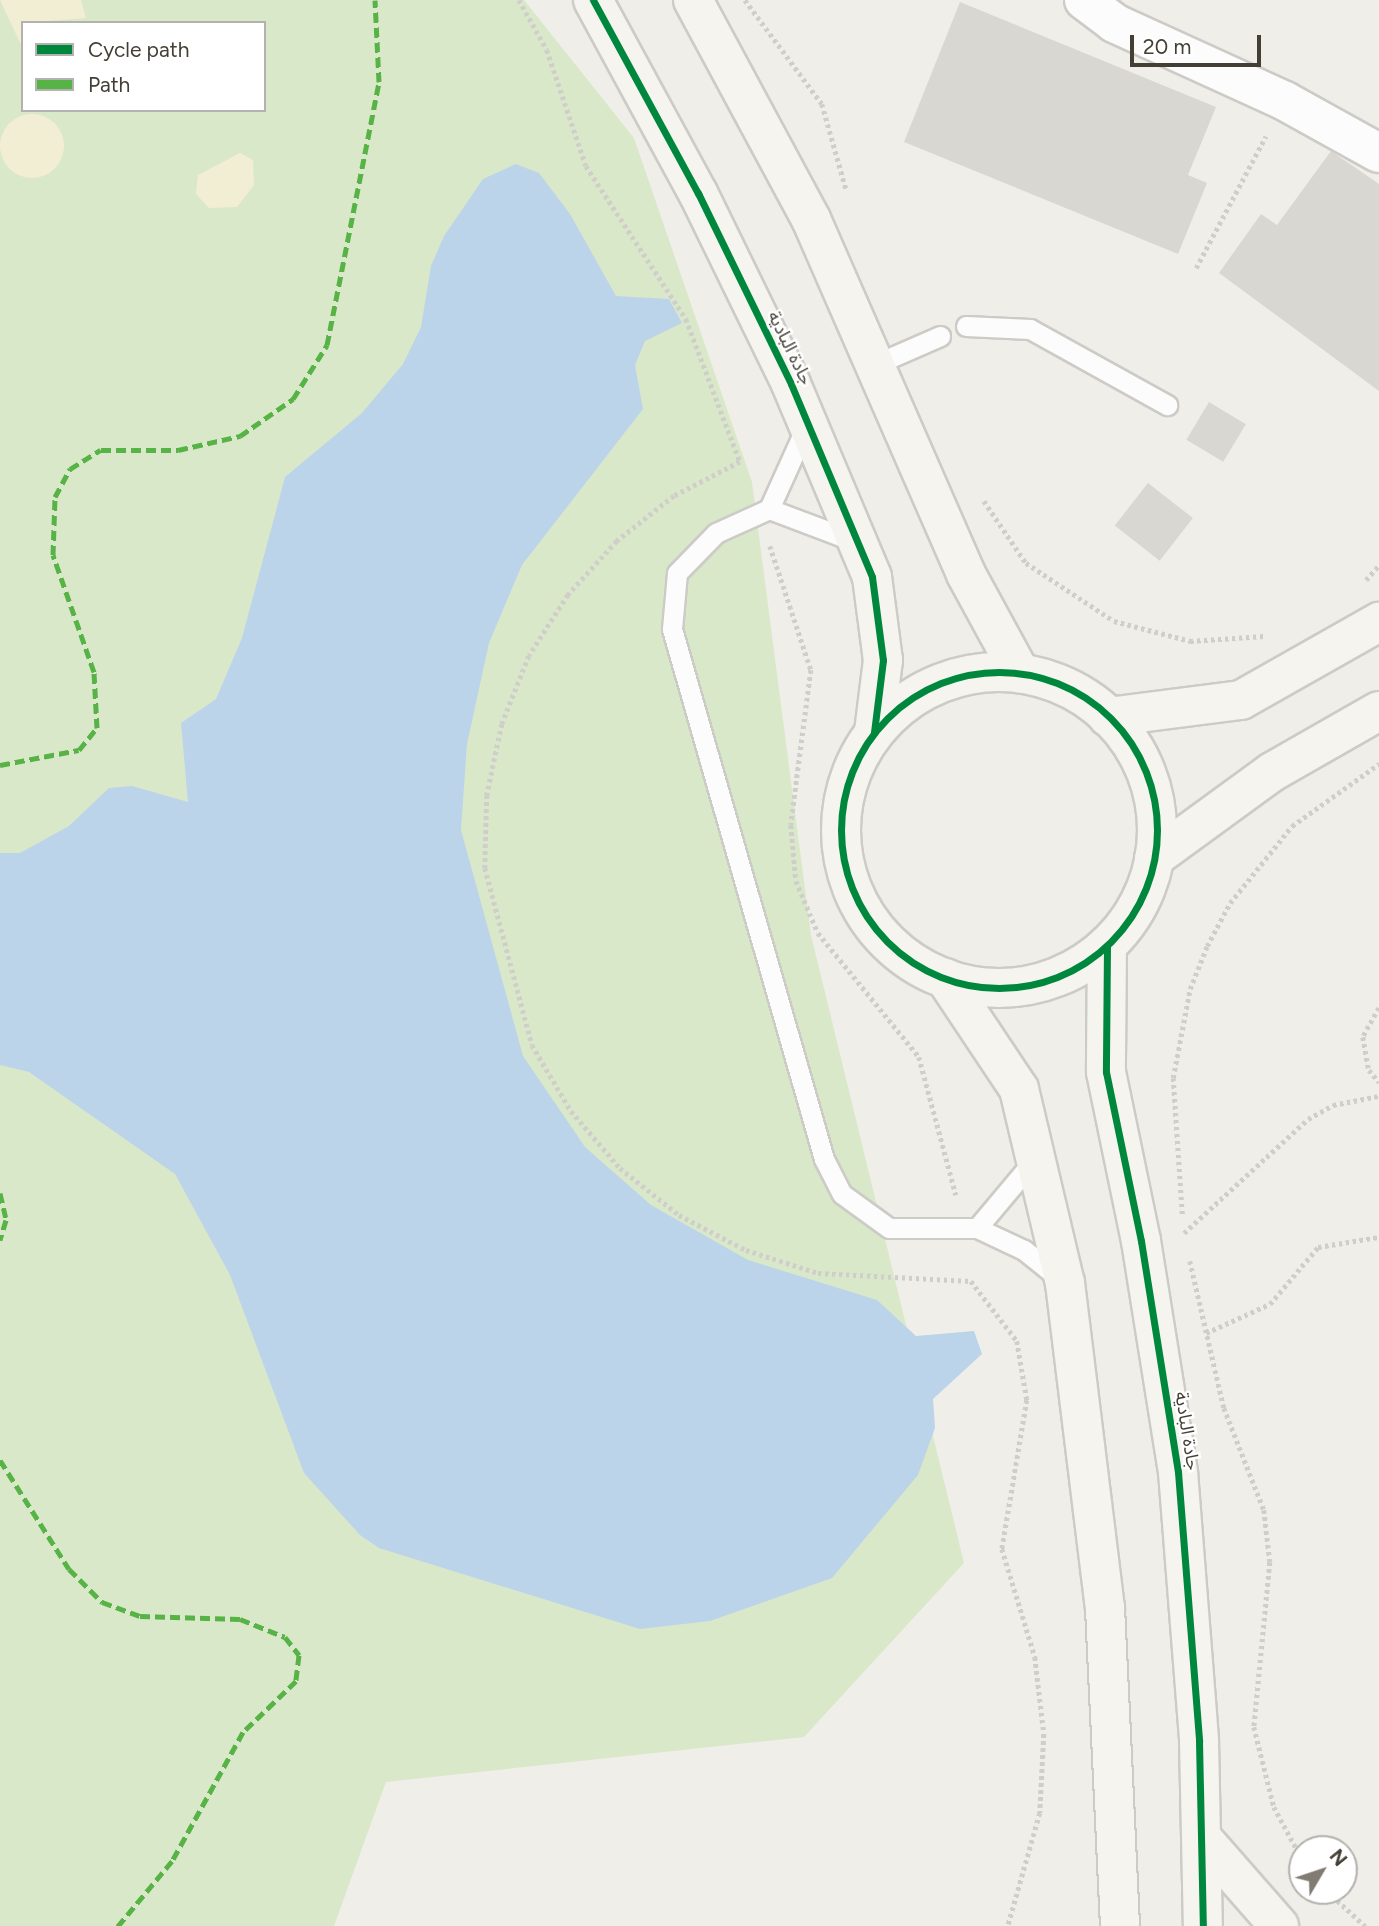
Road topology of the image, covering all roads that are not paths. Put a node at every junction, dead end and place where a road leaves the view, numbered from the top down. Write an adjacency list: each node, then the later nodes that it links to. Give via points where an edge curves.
1 (593, 0): 9 (street, جادة البادية, via 698,193)
2 (693, 0): 7 (street, via 811,219)
3 (1084, 0): 4 (street, via 1114,23 1285,101)
4 (1379, 153)
5 (966, 326): 8 (lane, via 1030,329)
6 (940, 336): 7 (lane)
7 (876, 364): 13 (street, via 965,574)
8 (1167, 405)
9 (808, 422): 10 (lane); 11 (street, جادة البادية)
10 (769, 509): 11 (lane, via 814,521); 21 (lane, via 716,533 687,557 670,610 813,1119 832,1177 871,1220 908,1233)
11 (858, 543): 16 (street, جادة البادية, via 883,632)
12 (1379, 622): 15 (street, via 1241,700)
13 (1020, 673): 15 (street, via 1062,686); 16 (street, via 987,672 924,690)
14 (1379, 711): 17 (street, via 1272,772)
15 (1108, 717): 17 (street, via 1143,767 1153,796)
16 (874, 732): 19 (street, via 845,791 840,824 849,878 868,918 889,943)
17 (1154, 858): 18 (street, via 1145,891)
18 (1107, 946): 19 (street, via 1068,971 1013,988); 23 (street, جادة البادية, via 1103,1045 1178,1472)
19 (945, 978): 20 (street, via 1006,1063)
20 (1039, 1153): 21 (lane); 22 (street)
21 (977, 1228): 22 (lane, via 1024,1250)
22 (1065, 1283): 24 (street, via 1105,1608)
23 (1202, 1838): 25 (street, جادة البادية); 26 (street)
24 (1120, 1926)
25 (1203, 1926)
26 (1279, 1926)

